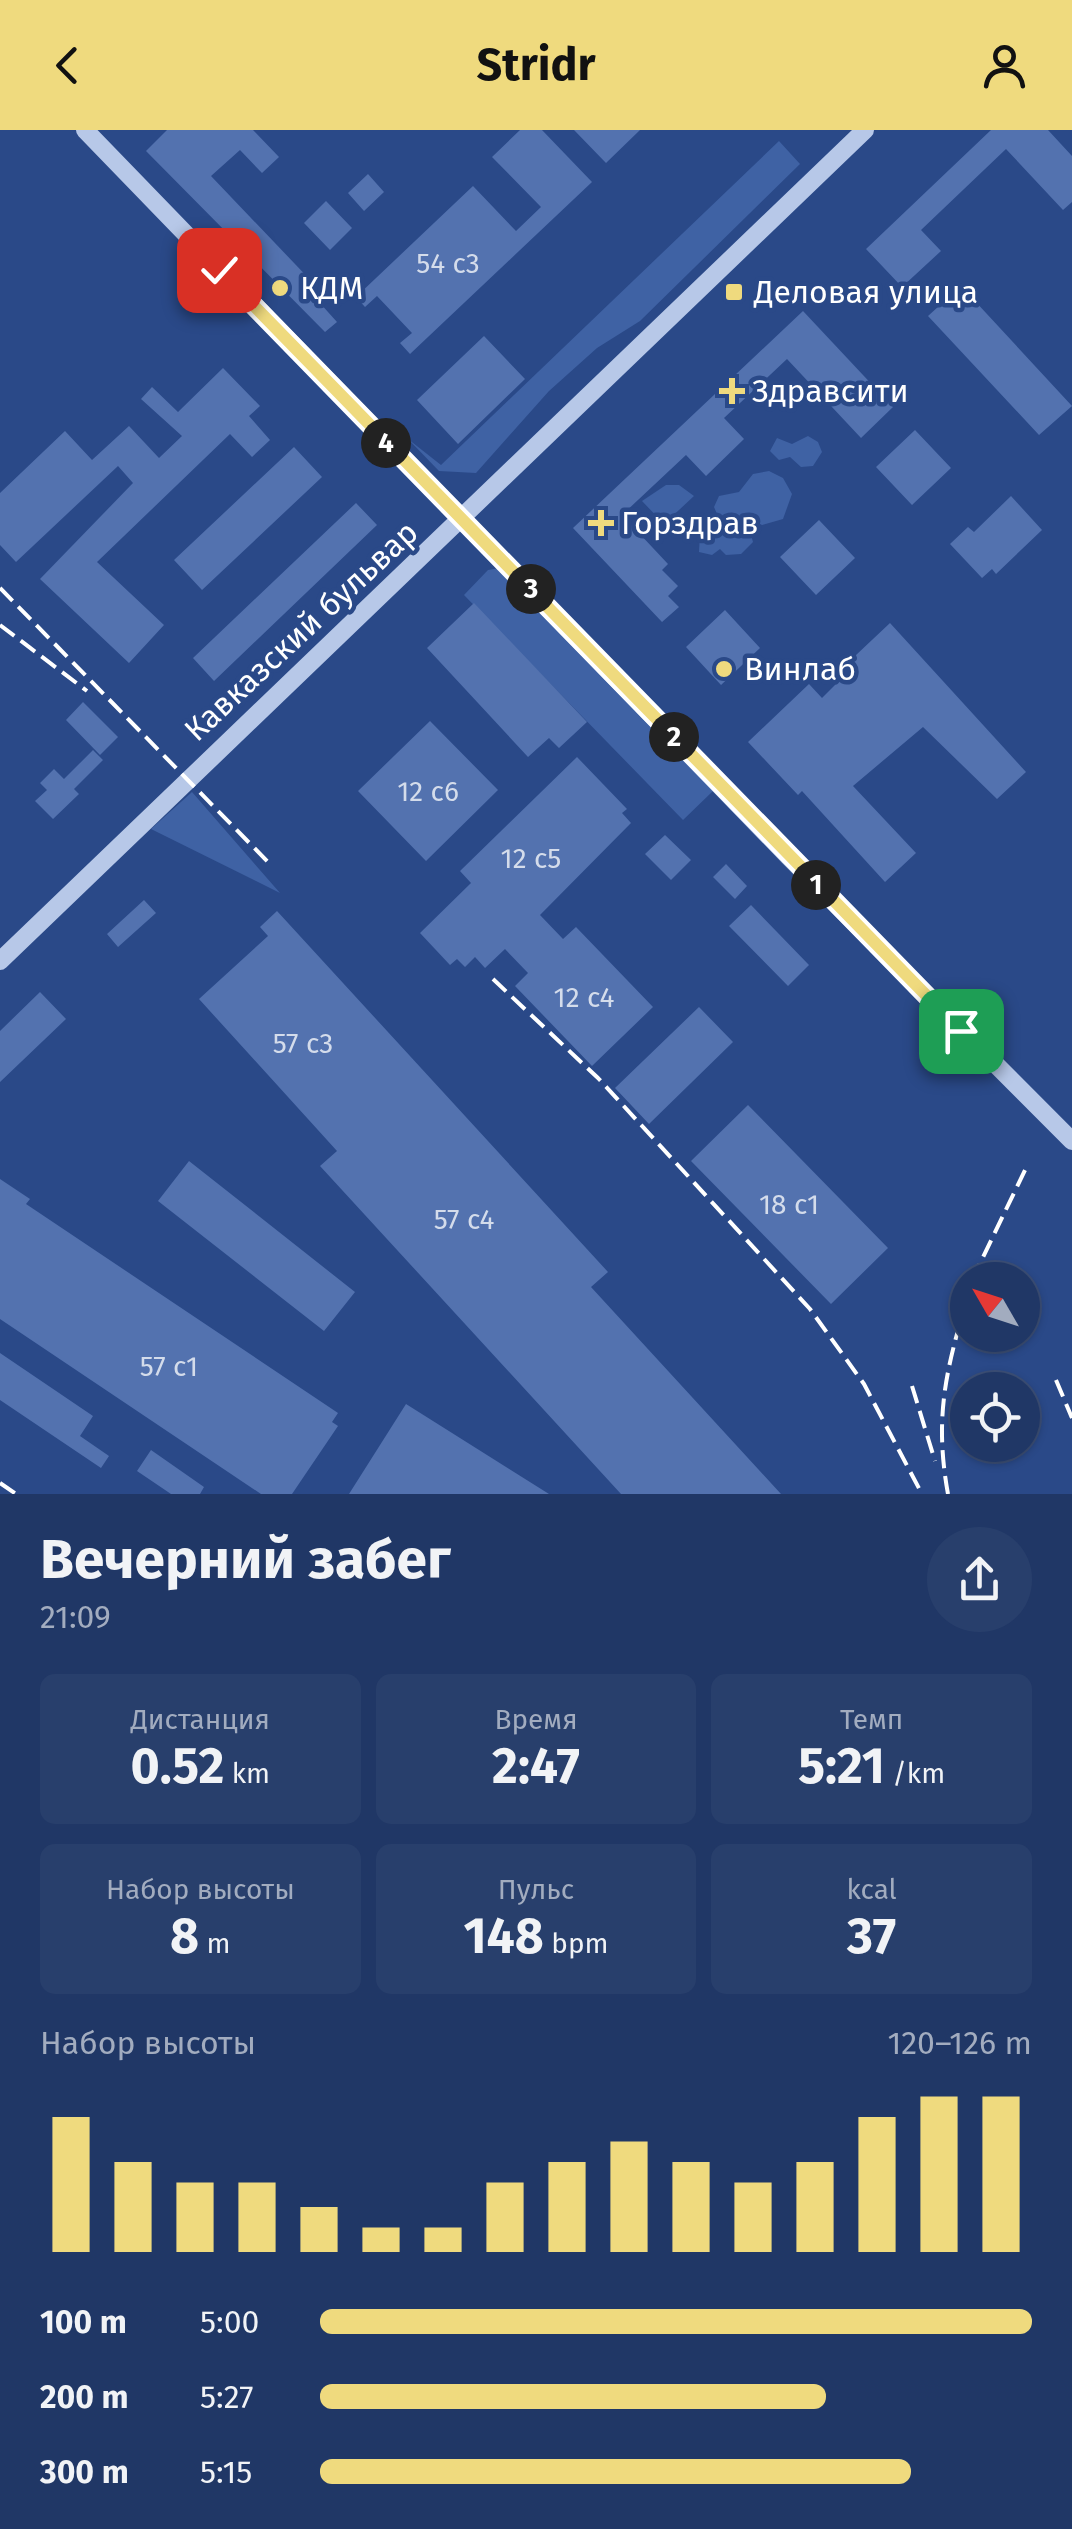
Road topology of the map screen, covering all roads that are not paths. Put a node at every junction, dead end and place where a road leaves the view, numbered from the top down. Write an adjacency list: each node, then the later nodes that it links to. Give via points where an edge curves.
1 (86, 130): 3 (street)
2 (863, 132): 3 (street, Кавказский бульвар)
3 (462, 518): 4 (street, Кавказский бульвар); 5 (street)
4 (0, 961)
5 (1072, 1142)

